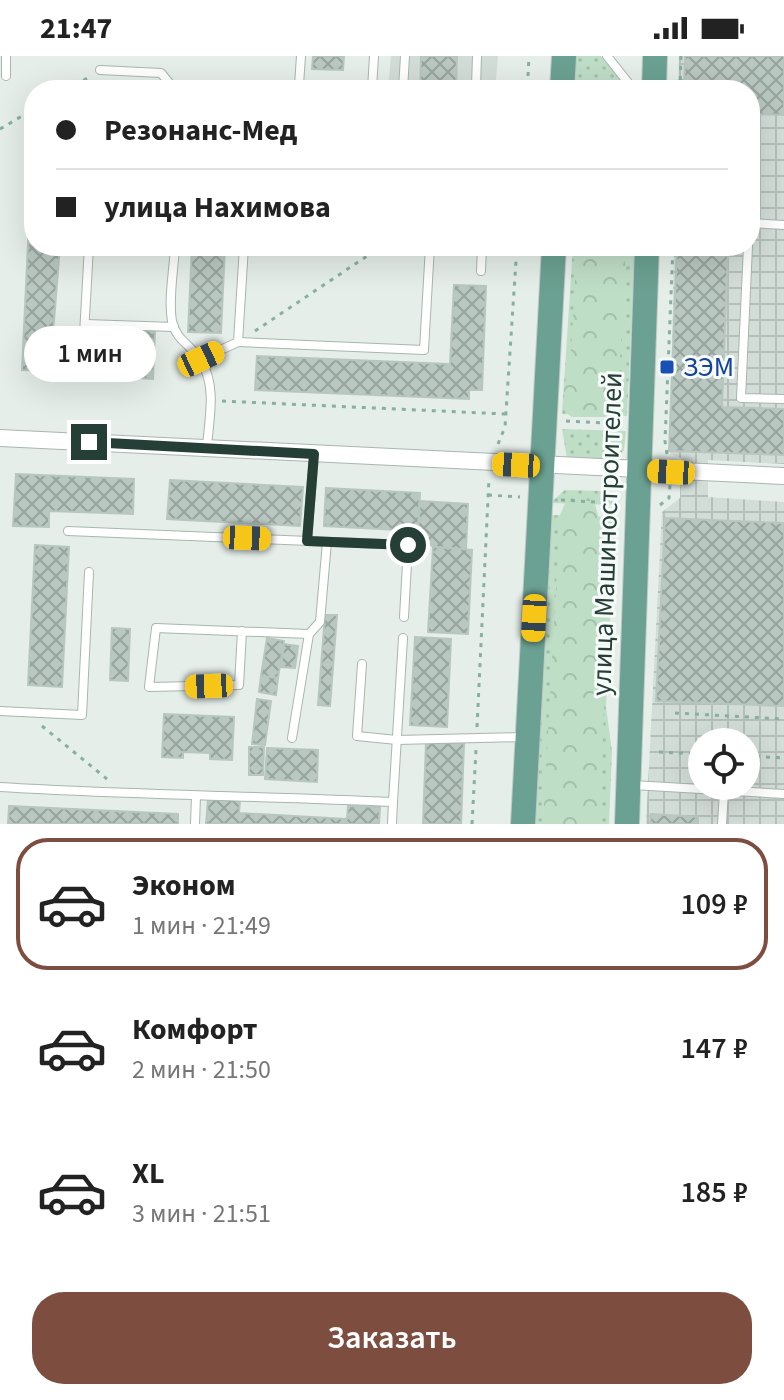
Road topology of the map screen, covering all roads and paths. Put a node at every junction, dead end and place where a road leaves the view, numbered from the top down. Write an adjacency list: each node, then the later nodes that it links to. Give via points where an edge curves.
1 (6, 56): 12 (lane)
2 (301, 56): 15 (lane)
3 (374, 56): 16 (lane)
4 (405, 56): 17 (lane)
5 (477, 56): 18 (lane)
6 (529, 56): 19 (path)
7 (564, 56): 20 (main road)
8 (607, 56): 21 (lane)
9 (655, 56): 22 (main road)
10 (681, 56): 23 (path)
11 (100, 70): 13 (path); 14 (lane, via 161,73)
12 (6, 76)
13 (83, 80)
14 (167, 80)
15 (299, 80)
16 (373, 80)
17 (404, 80)
18 (476, 80)
19 (528, 80)
20 (563, 80)
21 (626, 80)
22 (654, 80)
23 (680, 80)
24 (24, 115): 25 (path)
25 (0, 129)
26 (760, 224): 27 (lane)
27 (784, 225)
28 (88, 256): 40 (lane)
29 (175, 256): 41 (lane)
30 (243, 256): 42 (lane)
31 (367, 256): 42 (path)
32 (429, 256): 42 (lane, via 424,350)
33 (482, 256): 39 (lane)
34 (516, 256): 47 (path)
35 (553, 256): 54 (main road)
36 (647, 256): 55 (main road, улица Машиностроителей)
37 (673, 256): 56 (path, via 665,441)
38 (748, 256): 45 (lane, via 741,398)
39 (481, 271)
40 (85, 324): 41 (lane); 44 (lane)
41 (174, 327): 43 (lane, via 182,344)
42 (238, 342): 43 (lane)
43 (201, 359): 46 (lane)
44 (82, 370)
45 (784, 399)
46 (211, 401): 47 (path); 51 (lane)
47 (505, 414): 53 (path)
48 (562, 421): 49 (path)
49 (626, 424)
50 (0, 438): 51 (street)
51 (207, 447): 52 (street)
52 (314, 454): 53 (street); 64 (lane)
53 (490, 464): 54 (street); 58 (path)
54 (542, 466): 55 (street); 77 (main road)
55 (637, 470): 56 (street); 84 (main road, улица Машиностроителей)
56 (671, 472): 57 (street); 62 (path, via 669,498)
57 (784, 476)
58 (488, 495): 59 (path); 76 (path)
59 (520, 497)
60 (553, 499): 61 (path)
61 (613, 503)
62 (658, 506)
63 (68, 531): 64 (lane)
64 (307, 541): 65 (lane)
65 (327, 542): 67 (lane, via 408,545); 69 (lane, via 320,622)
66 (89, 572): 73 (lane, via 82,715)
67 (404, 617)
68 (242, 631): 68 (lane, via 239,685 149,687 156,628); 69 (lane)
69 (309, 634): 78 (lane)
70 (403, 638): 79 (lane)
71 (362, 664): 79 (lane, via 357,736)
72 (0, 711): 73 (lane)
73 (24, 712): 88 (path)
74 (675, 713): 75 (path)
75 (784, 719)
76 (476, 737): 77 (lane); 79 (lane); 95 (path)
77 (527, 737): 96 (main road)
78 (292, 738)
79 (397, 740): 92 (lane)
80 (659, 752): 81 (path)
81 (688, 753)
82 (760, 756): 83 (path)
83 (783, 757)
84 (629, 785): 86 (lane); 97 (main road, улица Машиностроителей)
85 (0, 787): 88 (lane)
86 (688, 789)
87 (760, 793): 89 (lane)
88 (126, 794): 90 (lane)
89 (784, 794)
90 (196, 796): 92 (lane); 93 (lane)
91 (723, 800): 98 (lane)
92 (393, 802): 94 (lane)
93 (195, 824)
94 (392, 824)
95 (472, 824)
96 (523, 824)
97 (627, 824)
98 (722, 824)

